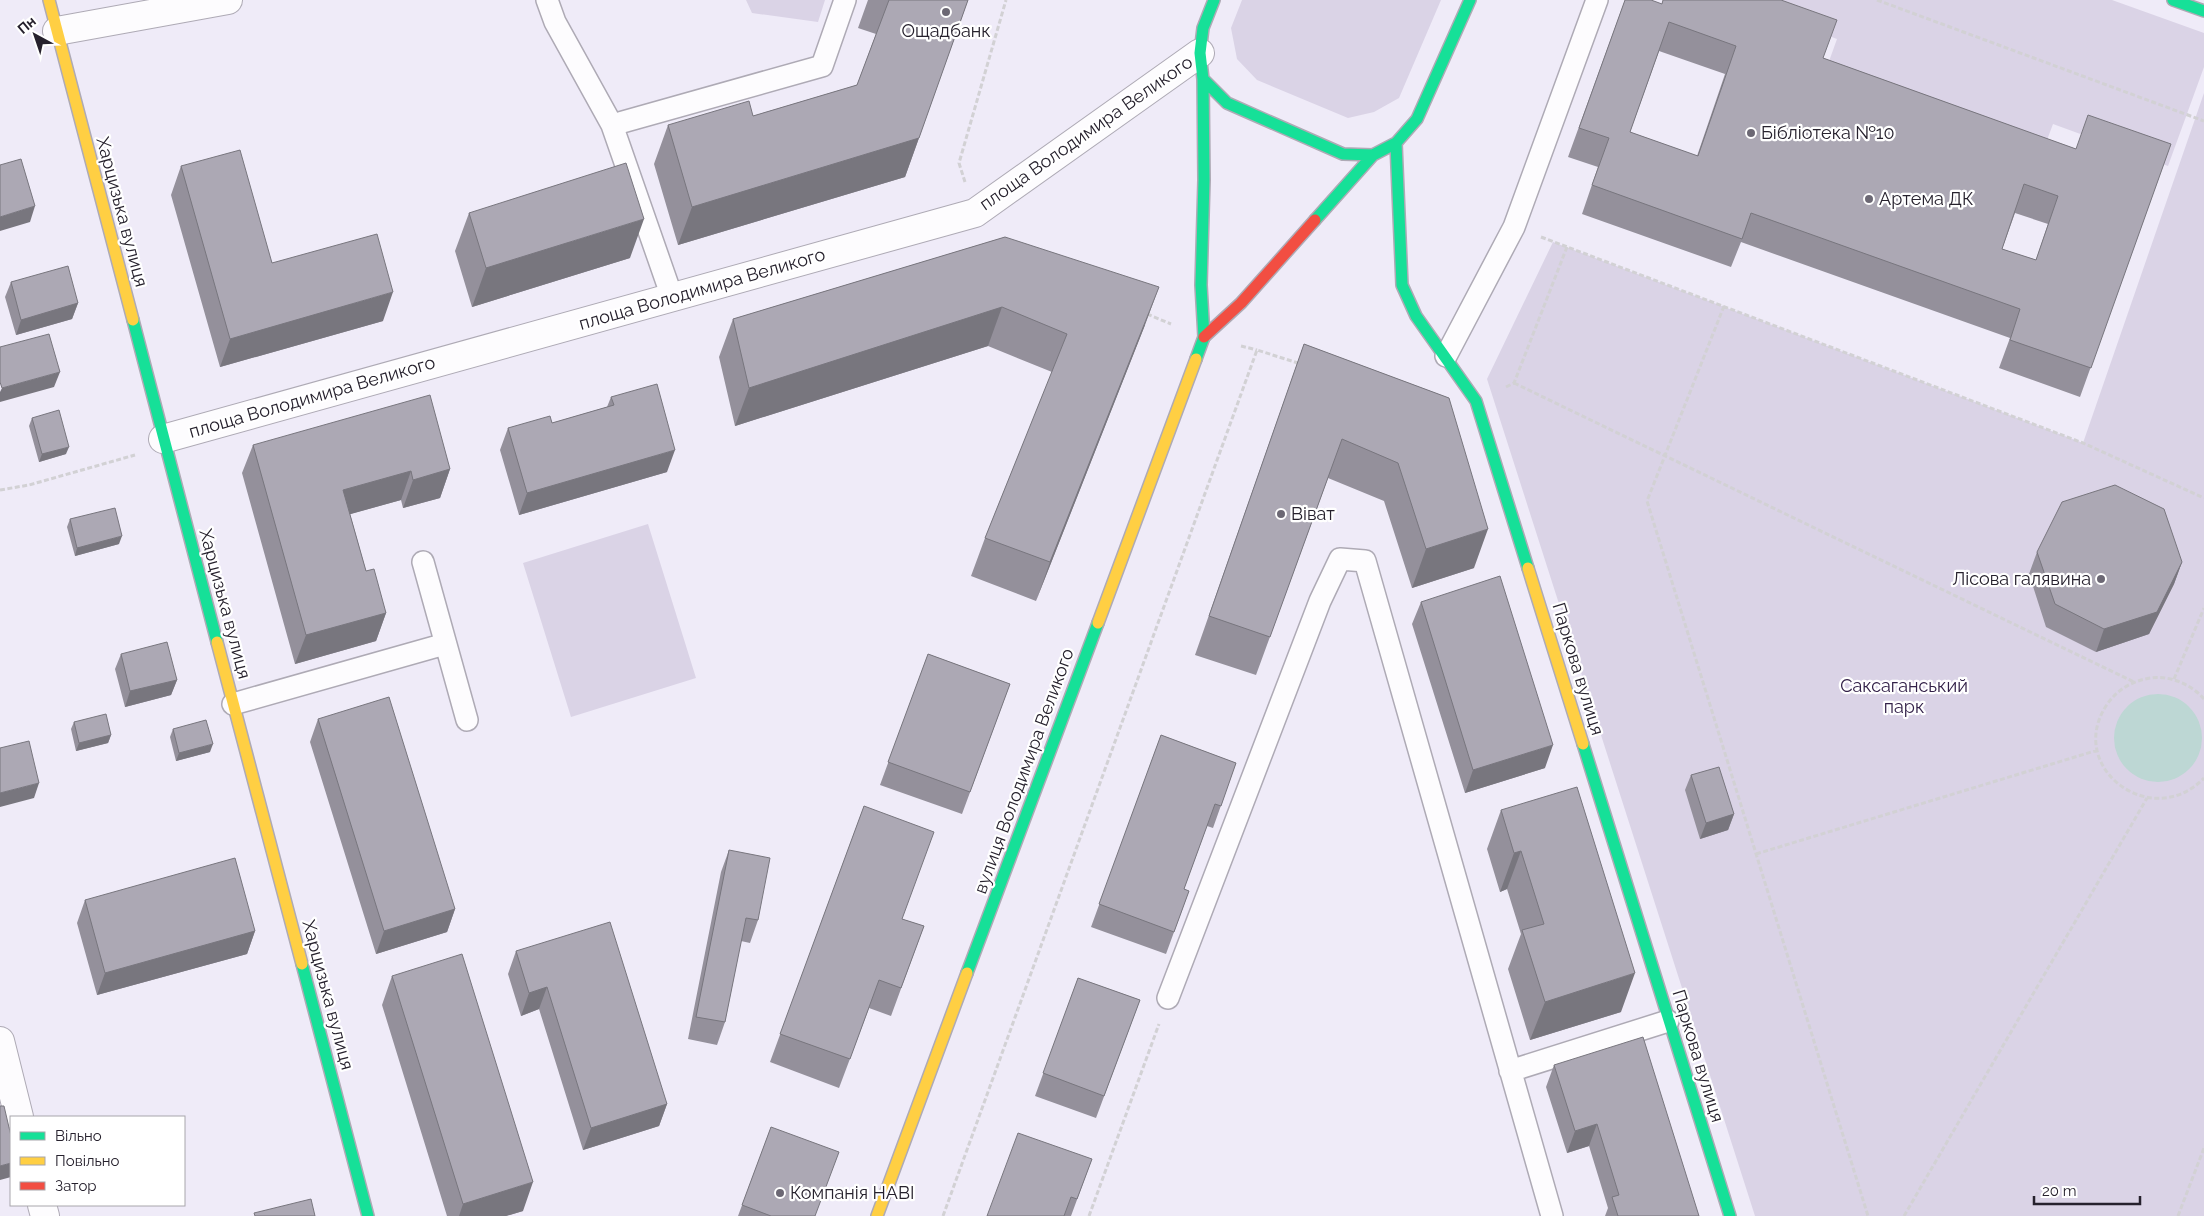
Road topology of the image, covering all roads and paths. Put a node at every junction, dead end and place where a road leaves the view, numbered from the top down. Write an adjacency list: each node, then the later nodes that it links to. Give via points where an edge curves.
1 (49, 0): 12 (street, Харцизька вулиця)
2 (228, 0): 12 (street)
3 (547, 0): 15 (lane, via 555,22)
4 (844, 0): 15 (lane, via 822,66)
5 (1006, 0): 18 (path, via 959,163)
6 (1214, 0): 13 (street, площа Володимира Великого, via 1203,28)
7 (1470, 0): 16 (street, площа Володимира Великого, via 1417,119)
8 (1597, 0): 19 (lane)
9 (1877, 0): 14 (path)
10 (2173, 0): 11 (street)
11 (2204, 11)
12 (56, 31): 30 (street, Харцизька вулиця)
13 (1201, 66): 17 (street, площа Володимира Великого, via 1227,103 1343,154); 18 (street, площа Володимира Великого); 24 (street, площа Володимира Великого)
14 (2204, 121)
15 (612, 124): 21 (lane)
16 (1396, 143): 17 (street, площа Володимира Великого); 26 (street, Паркова вулиця, via 1402,285 1416,316)
17 (1373, 155): 24 (street, площа Володимира Великого, via 1241,303)
18 (975, 213): 21 (street, площа Володимира Великого)
19 (1514, 227): 20 (path); 26 (lane)
20 (1567, 247): 22 (path); 28 (path)
21 (672, 297): 30 (street, площа Володимира Великого)
22 (1724, 306): 31 (path); 33 (path, via 2083,443)
23 (1140, 312): 24 (path)
24 (1204, 338): 25 (path); 53 (street, вулиця Володимира Великого)
25 (1257, 350): 27 (path); 54 (path)
26 (1446, 356): 29 (street, Паркова вулиця)
27 (1304, 365)
28 (1514, 383): 29 (path); 31 (path)
29 (1476, 401): 47 (street, Паркова вулиця)
30 (163, 438): 32 (path, via 135,456); 40 (street, Харцизька вулиця)
31 (1664, 456): 38 (path); 45 (path, via 1647,501)
32 (0, 490)
33 (2204, 498)
34 (423, 562): 36 (lane)
35 (2204, 608): 37 (path)
36 (446, 644): 40 (lane); 41 (lane)
37 (2174, 679): 38 (path, via 2154,677); 39 (path, via 2193,688)
38 (2134, 682): 42 (path, via 2116,694 2104,710 2097,730)
39 (2204, 699)
40 (233, 704): 52 (street, Харцизька вулиця)
41 (466, 720)
42 (2098, 750): 44 (path, via 2105,769 2118,785); 45 (path)
43 (2204, 778): 44 (path, via 2177,796)
44 (2147, 798): 59 (path)
45 (1756, 854): 58 (path)
46 (1168, 998): 49 (lane, via 1320,601 1340,559 1365,561); 55 (path)
47 (1668, 1021): 49 (lane); 57 (street, Паркова вулиця)
48 (0, 1041): 50 (street)
49 (1510, 1071): 56 (lane)
50 (20, 1116)
51 (2204, 1148): 60 (path)
52 (368, 1216)
53 (876, 1216)
54 (943, 1216)
55 (1090, 1216)
56 (1552, 1216)
57 (1730, 1216)
58 (1868, 1216)
59 (1904, 1216)
60 (2178, 1216)

